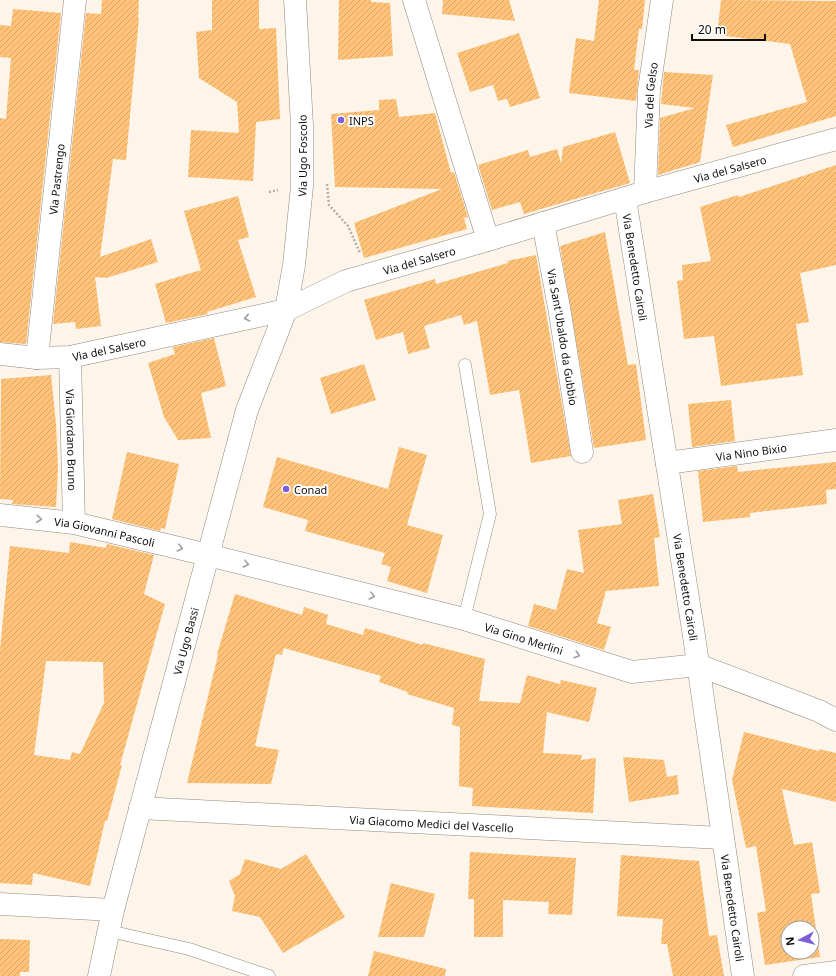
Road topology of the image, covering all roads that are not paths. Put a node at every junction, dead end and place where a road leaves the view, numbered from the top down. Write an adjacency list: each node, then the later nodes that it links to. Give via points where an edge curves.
1 (75, 0): 12 (street, Via Pastrengo)
2 (295, 0): 9 (street, Via Ugo Foscolo, via 302,125 302,186 294,265)
3 (414, 0): 8 (street)
4 (662, 0): 6 (street, Via del Gelso)
5 (836, 139): 6 (street, Via del Salsero)
6 (635, 195): 7 (street, Via del Salsero); 16 (street, Via Benedetto Cairoli)
7 (543, 223): 8 (street, Via del Salsero); 15 (street, Via Sant'Ubaldo da Gubbio)
8 (488, 240): 9 (street, Via del Salsero, via 346,281)
9 (286, 310): 11 (street, Via del Salsero, one-way to 11); 19 (street, Via Ugo Bassi, via 247,410)
10 (0, 354): 12 (street, Via del Salsero)
11 (70, 357): 12 (street, Via del Salsero); 18 (street, Via Giordano Bruno)
12 (37, 358)
13 (465, 365): 20 (lane, via 490,514)
14 (836, 440): 16 (street, Via Nino Bixio)
15 (582, 452)
16 (667, 463): 21 (street, Via Benedetto Cairoli)
17 (0, 515): 18 (street, Via Giovanni Pascoli, one-way to 18)
18 (74, 523): 19 (street, Via Giovanni Pascoli, one-way to 19)
19 (208, 555): 20 (street, Via Gino Merlini, one-way to 20); 23 (street, Via Ugo Bassi)
20 (464, 619): 21 (street, Via Gino Merlini, one-way to 21, via 632,672)
21 (698, 665): 22 (street, Via Gino Merlini, via 819,711); 24 (street, Via Benedetto Cairoli)
22 (836, 720)
23 (140, 808): 24 (street, Via Giacomo Medici del Vascello); 26 (street, Via Ugo Bassi)
24 (722, 838): 30 (street, Via Benedetto Cairoli)
25 (0, 904): 26 (street)
26 (111, 920): 28 (street, Via Ugo Bassi); 29 (lane)
27 (836, 972): 31 (street)
28 (99, 976)
29 (269, 976)
30 (743, 976)
31 (804, 976)

